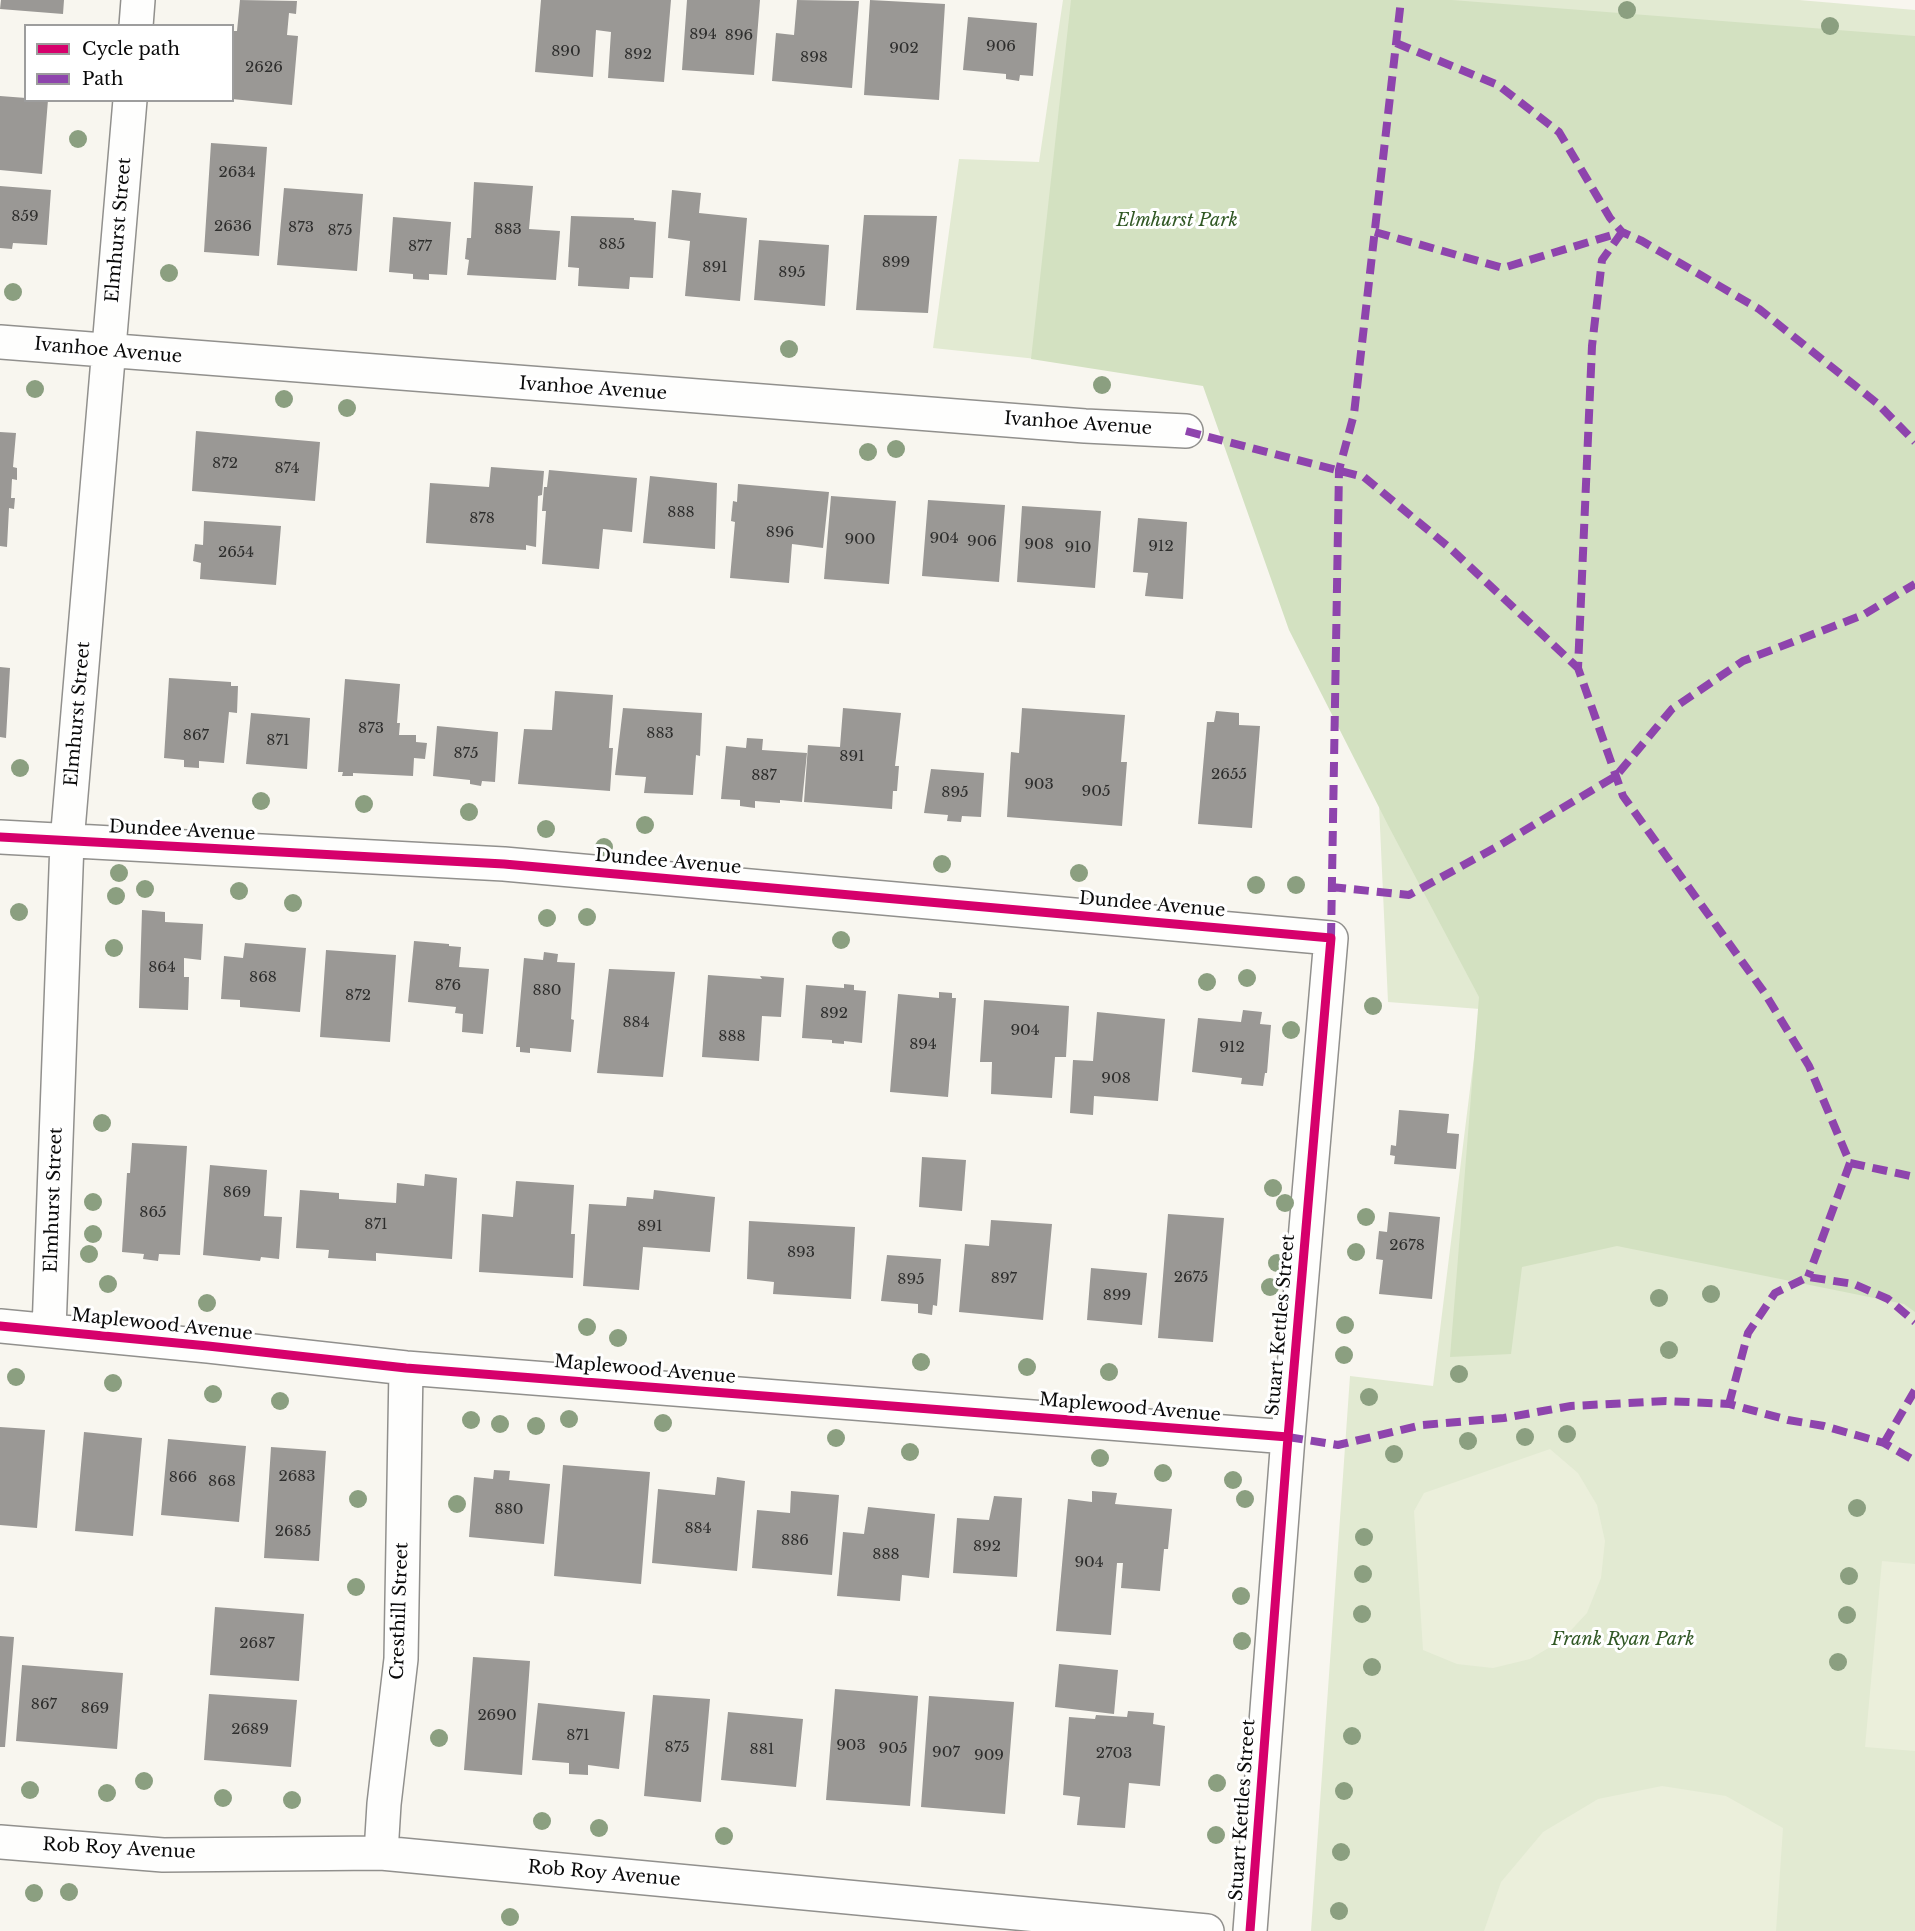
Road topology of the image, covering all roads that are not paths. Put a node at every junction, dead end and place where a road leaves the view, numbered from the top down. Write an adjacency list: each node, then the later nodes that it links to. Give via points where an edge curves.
1 (138, 0): 2 (street)
2 (136, 24)
3 (130, 102): 5 (street, Elmhurst Street)
4 (0, 342): 5 (street, Ivanhoe Avenue)
5 (109, 352): 6 (street, Ivanhoe Avenue); 8 (street, Elmhurst Street)
6 (1186, 431)
7 (0, 837): 8 (street, Dundee Avenue)
8 (67, 842): 9 (street, Dundee Avenue, via 504,864); 11 (street, Elmhurst Street)
9 (1331, 938): 13 (street, Stuart Kettles Street)
10 (0, 1326): 11 (street, Maplewood Avenue)
11 (49, 1330): 12 (street, Maplewood Avenue)
12 (406, 1368): 13 (street, Maplewood Avenue); 15 (street, Cresthill Street, via 401,1659)
13 (1288, 1437): 17 (street, Stuart Kettles Street)
14 (0, 1842): 15 (street, Rob Roy Avenue, via 163,1855)
15 (381, 1853): 16 (street, Rob Roy Avenue)
16 (1208, 1931)
17 (1250, 1931)

